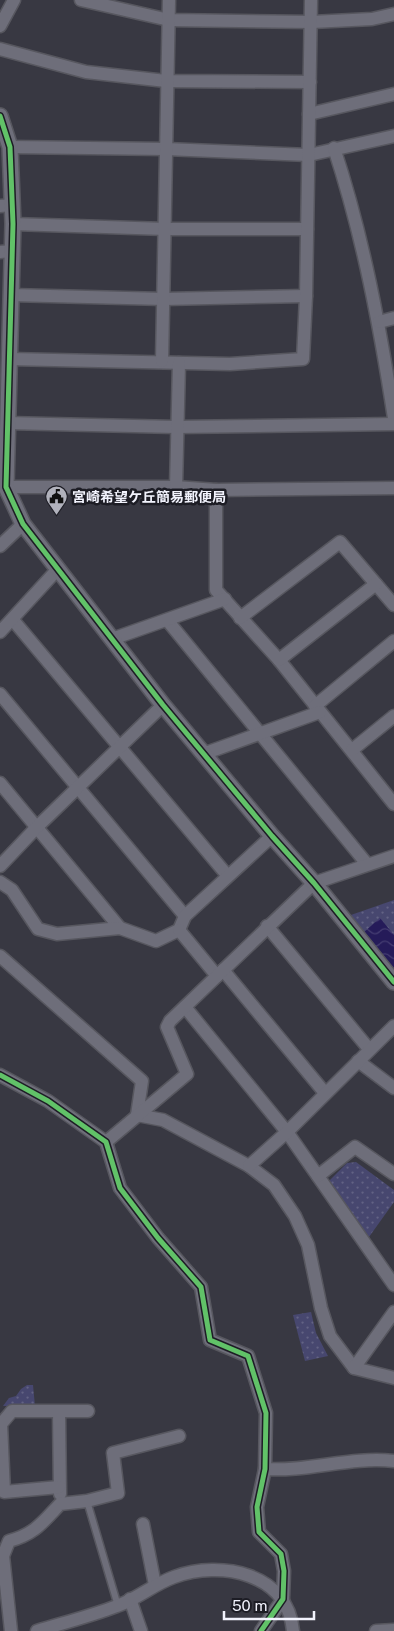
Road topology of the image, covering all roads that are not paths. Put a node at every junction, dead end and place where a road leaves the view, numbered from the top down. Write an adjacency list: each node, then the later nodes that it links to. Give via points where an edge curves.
1 (14, 0): 8 (street)
2 (81, 0): 6 (street)
3 (169, 0): 6 (street)
4 (310, 0): 7 (street)
5 (394, 14): 7 (street, via 372,19)
6 (169, 20): 7 (street); 10 (street)
7 (312, 22): 11 (street)
8 (0, 26)
9 (0, 49): 10 (street, via 86,72)
10 (166, 82): 11 (street); 18 (street)
11 (310, 82): 13 (street)
12 (394, 94): 13 (street)
13 (309, 114): 19 (street)
14 (0, 116): 16 (street)
15 (394, 136): 17 (street)
16 (10, 147): 18 (street); 20 (street)
17 (334, 148): 19 (street); 30 (street, via 350,198)
18 (166, 149): 19 (street); 22 (street)
19 (309, 156): 23 (street)
20 (6, 206): 21 (street)
21 (13, 224): 22 (street); 24 (street)
22 (166, 229): 23 (street); 27 (street)
23 (307, 229): 26 (street)
24 (6, 252): 25 (street)
25 (11, 295): 27 (street); 28 (street)
26 (306, 296): 27 (street); 33 (street, via 303,359 230,364)
27 (164, 299): 32 (street)
28 (5, 316): 31 (street)
29 (394, 318): 30 (street)
30 (379, 322): 35 (street)
31 (10, 359): 32 (street); 34 (street)
32 (162, 361): 33 (street)
33 (179, 363): 38 (street)
34 (4, 385): 36 (street)
35 (394, 418)
36 (7, 423): 38 (street); 39 (street)
37 (394, 424): 38 (street)
38 (176, 427): 40 (street)
39 (3, 487): 40 (street); 43 (street)
40 (176, 487): 42 (street)
41 (394, 488): 42 (street)
42 (216, 490): 47 (street, via 216,590)
43 (23, 524): 44 (street); 45 (street)
44 (0, 546)
45 (58, 570): 50 (street); 53 (street)
46 (376, 584): 48 (street); 49 (street, via 340,542); 55 (street)
47 (224, 599): 49 (street); 51 (street)
48 (394, 605)
49 (240, 618): 55 (street)
50 (13, 620): 52 (street); 61 (street)
51 (167, 620): 53 (street); 60 (street)
52 (0, 632)
53 (112, 639): 57 (street)
54 (394, 641): 58 (street)
55 (278, 660): 58 (street)
56 (0, 694): 65 (street)
57 (163, 705): 61 (street); 63 (street)
58 (318, 709): 60 (street); 62 (street)
59 (394, 716): 62 (street)
60 (261, 735): 63 (street); 70 (street)
61 (119, 747): 65 (street); 72 (street)
62 (352, 750): 66 (street)
63 (204, 754): 68 (street)
64 (0, 783): 67 (street)
65 (78, 787): 67 (street); 75 (street)
66 (392, 797)
67 (37, 826): 71 (street); 77 (street)
68 (272, 836): 72 (street); 74 (street)
69 (394, 856): 70 (street)
70 (367, 864): 74 (street)
71 (0, 866)
72 (228, 875): 75 (street)
73 (0, 882): 77 (street, via 12,890 38,929 57,934)
74 (314, 883): 76 (street); 81 (street)
75 (185, 916): 78 (street)
76 (267, 926): 80 (street); 84 (street)
77 (120, 928): 78 (street, via 156,941)
78 (179, 930): 80 (street)
79 (0, 956): 89 (street, via 142,1081)
80 (220, 973): 82 (street); 88 (street)
81 (394, 982)
82 (185, 1007): 89 (street, via 167,1027 187,1074); 90 (street)
83 (394, 1026): 84 (street)
84 (369, 1049): 85 (street)
85 (358, 1061): 87 (street); 88 (street)
86 (0, 1075): 91 (street, via 48,1101)
87 (394, 1088)
88 (324, 1093): 90 (street)
89 (137, 1116): 91 (street); 92 (street, via 163,1120)
90 (287, 1132): 92 (street); 94 (street)
91 (106, 1142): 103 (street, via 120,1188 201,1288 210,1340 248,1356 266,1413)
92 (249, 1166): 97 (street, via 274,1185 296,1216 308,1244 330,1336)
93 (394, 1174): 94 (street, via 355,1147)
94 (318, 1176): 95 (street)
95 (394, 1285)
96 (394, 1312): 97 (street)
97 (354, 1368): 98 (street)
98 (394, 1378)
99 (59, 1412): 100 (street); 104 (street); 104 (street, via 12,1411 1,1424 4,1492)
100 (88, 1412)
101 (179, 1436): 105 (street, via 113,1453 118,1493)
102 (394, 1461): 103 (street, via 336,1462)
103 (265, 1469): 111 (street, via 257,1507 259,1532 281,1554 284,1571)
104 (59, 1487): 106 (street)
105 (87, 1501): 106 (street); 112 (lane)
106 (60, 1504): 108 (street, via 35,1531)
107 (143, 1524): 109 (street)
108 (4, 1540): 114 (street)
109 (155, 1585): 110 (street); 111 (street, via 176,1576 239,1572 269,1584)
110 (130, 1599): 112 (street); 116 (street)
111 (282, 1599): 117 (street); 118 (street)
112 (118, 1606): 115 (street)
113 (394, 1630): 119 (street)
114 (11, 1631)
115 (37, 1631)
116 (141, 1631)
117 (261, 1631)
118 (293, 1631)
119 (376, 1631)

